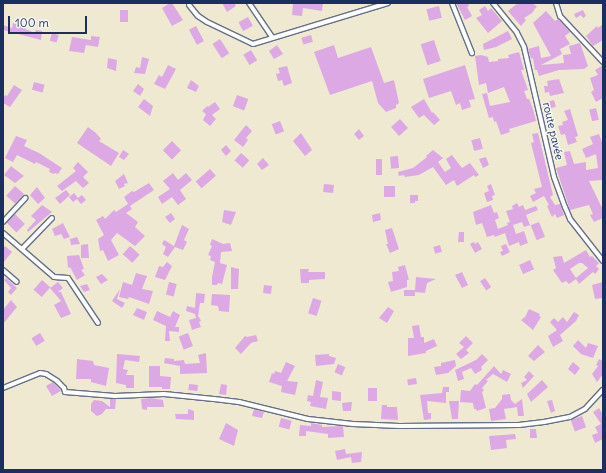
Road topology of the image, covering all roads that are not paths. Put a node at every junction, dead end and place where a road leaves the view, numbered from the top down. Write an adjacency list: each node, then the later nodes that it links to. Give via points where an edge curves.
1 (249, 3): 7 (street)
2 (388, 3): 7 (street)
3 (452, 3): 8 (street)
4 (493, 3): 15 (street, route pavée, via 517,33 524,47 554,177 564,207 570,219)
5 (556, 3): 9 (street, via 560,16)
6 (189, 5): 7 (street, via 198,16 250,44)
7 (272, 37)
8 (472, 52)
9 (603, 62)
10 (25, 198): 12 (street)
11 (52, 218): 14 (street)
12 (3, 222)
13 (3, 233): 14 (street)
14 (22, 249): 18 (street, via 54,277 68,278)
15 (603, 261)
16 (3, 270): 17 (street)
17 (17, 282)
18 (98, 323)
19 (3, 388): 20 (street, via 40,373 57,381 65,392 214,398 308,419 399,426 519,425 544,422 570,417 585,409)
20 (603, 390)

